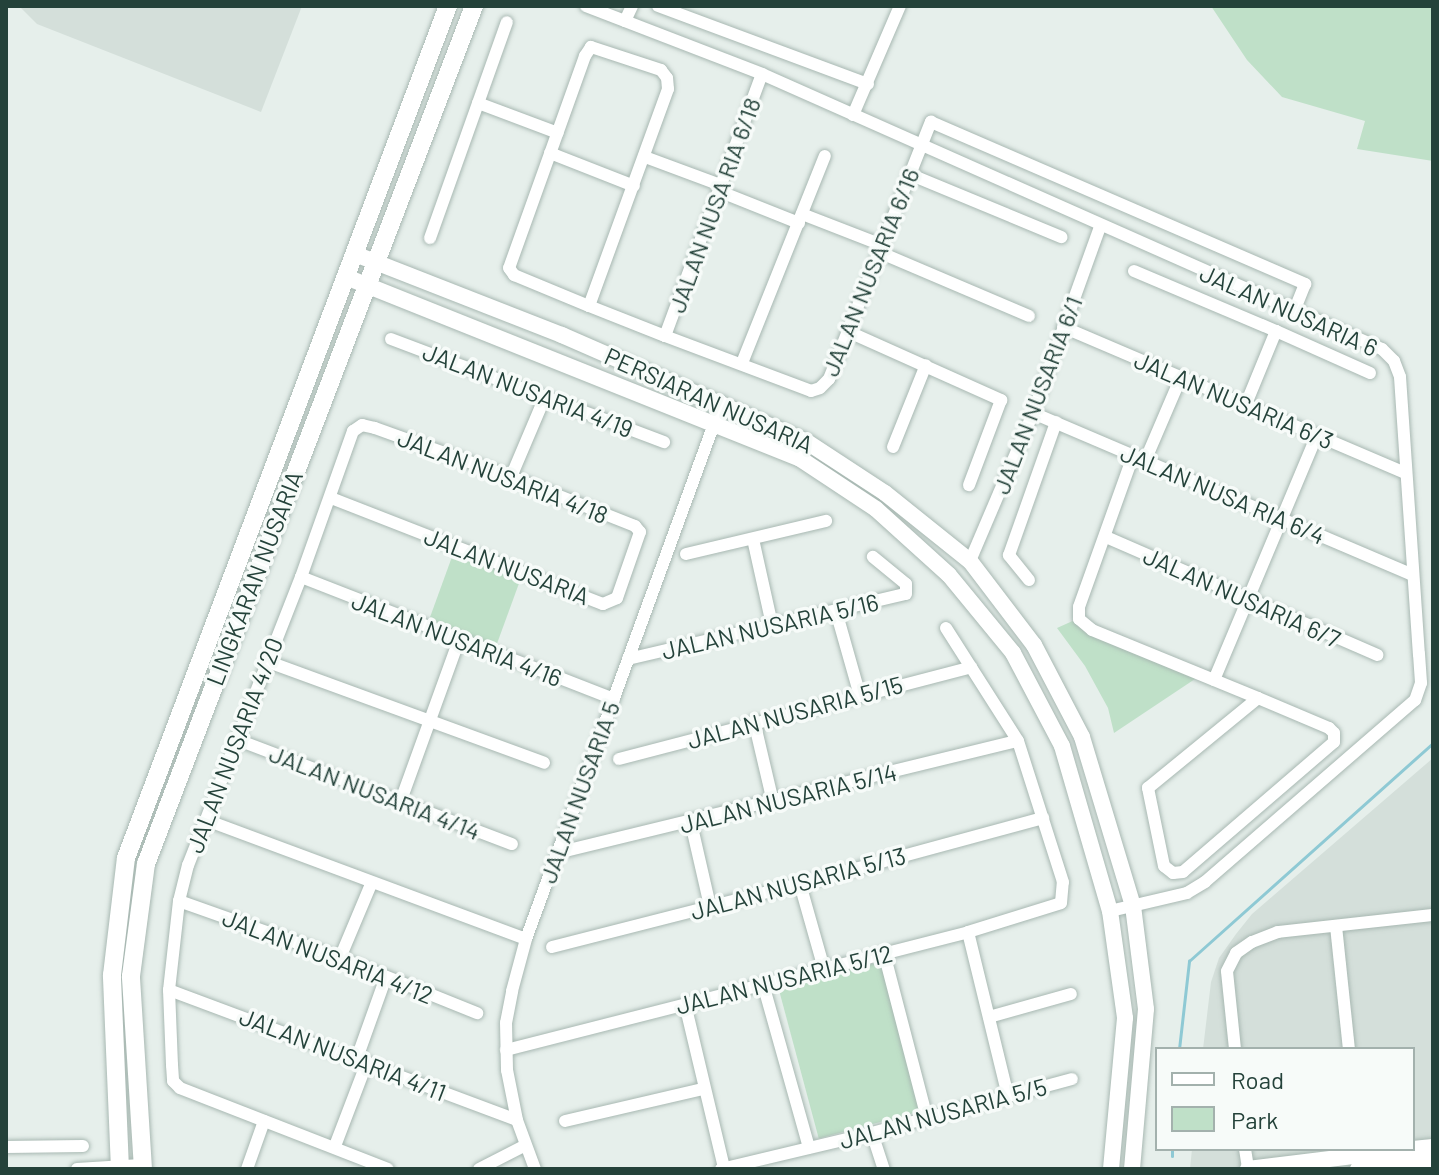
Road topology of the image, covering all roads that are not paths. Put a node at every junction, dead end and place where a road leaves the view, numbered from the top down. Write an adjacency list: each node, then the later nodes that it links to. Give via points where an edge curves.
1 (448, 6): 26 (main road, LINGKARAN NUSARIA)
2 (474, 6): 27 (main road, LINGKARAN NUSARIA)
3 (586, 6): 7 (street, JALAN NUSARIA 6)
4 (632, 6): 7 (street)
5 (658, 6): 10 (street)
6 (900, 6): 10 (street)
7 (625, 21): 9 (street, JALAN NUSARIA 6)
8 (507, 22): 11 (street)
9 (762, 74): 12 (street, JALAN NUSARIA 6); 20 (street, JALAN NUSA RIA 6/18)
10 (868, 84): 12 (street)
11 (478, 103): 13 (street); 24 (street)
12 (853, 115): 14 (street, JALAN NUSARIA 6)
13 (558, 133): 15 (street); 17 (street, via 591,47 661,70 667,78)
14 (922, 146): 18 (street, JALAN NUSARIA 6/16); 22 (street, JALAN NUSARIA 6); 32 (street, via 931,122 1305,284)
15 (550, 153): 19 (street); 31 (street, via 509,268 514,275)
16 (825, 156): 21 (street)
17 (645, 157): 19 (street); 20 (street)
18 (909, 174): 23 (street); 25 (street, JALAN NUSARIA 6/16)
19 (634, 186): 31 (street)
20 (722, 189): 21 (street); 37 (street, JALAN NUSA RIA 6/18)
21 (800, 219): 25 (street); 39 (street)
22 (1100, 227): 32 (street, JALAN NUSARIA 6); 34 (street, JALAN NUSARIA 6/1)
23 (1061, 237)
24 (430, 238)
25 (880, 248): 33 (street); 36 (street, JALAN NUSARIA 6/16)
26 (355, 254): 27 (street, PERSIARAN NUSARIA); 29 (main road, LINGKARAN NUSARIA)
27 (375, 261): 30 (main road, LINGKARAN NUSARIA); 44 (street, PERSIARAN NUSARIA)
28 (1134, 271): 35 (street)
29 (346, 277): 30 (street, PERSIARAN NUSARIA); 139 (main road, LINGKARAN NUSARIA, via 126,858 112,975)
30 (366, 284): 47 (street, PERSIARAN NUSARIA); 137 (main road, LINGKARAN NUSARIA, via 146,864 131,976)
31 (589, 306): 37 (street)
32 (1294, 311): 54 (street, JALAN NUSARIA 6, via 1382,349 1394,361 1400,377)
33 (1029, 316)
34 (1063, 327): 42 (street, JALAN NUSARIA 6/3); 46 (street, JALAN NUSARIA 6/1)
35 (1276, 331): 41 (street); 45 (street)
36 (849, 332): 39 (street, JALAN NUSARIA 6/16, via 829,379 811,391); 40 (street)
37 (665, 336): 39 (street)
38 (391, 339): 43 (street, JALAN NUSARIA 4/19)
39 (742, 363)
40 (926, 365): 52 (street); 56 (street, via 1001,400)
41 (1370, 373)
42 (1181, 377): 45 (street, JALAN NUSARIA 6/3); 53 (street)
43 (545, 397): 51 (street, JALAN NUSARIA 4/19); 55 (street)
44 (722, 402): 47 (street); 65 (street, PERSIARAN NUSARIA, via 807,442 885,493)
45 (1246, 404): 50 (street, JALAN NUSARIA 6/3)
46 (1033, 413): 48 (street, JALAN NUSA RIA 6/4); 65 (street, JALAN NUSARIA 6/1)
47 (715, 422): 75 (street, JALAN NUSARIA 5); 100 (street, PERSIARAN NUSARIA, via 799,458 876,509 949,575 1013,653 1062,746)
48 (1056, 422): 53 (street, JALAN NUSA RIA 6/4); 68 (street, via 1009,555)
49 (362, 425): 55 (street, JALAN NUSARIA 4/18); 57 (street, JALAN NUSARIA 4/20, via 353,431)
50 (1317, 435): 54 (street, JALAN NUSARIA 6/3); 58 (street)
51 (664, 442)
52 (893, 447)
53 (1139, 458): 58 (street, JALAN NUSA RIA 6/4); 61 (street)
54 (1405, 473): 66 (street, JALAN NUSARIA 6)
55 (511, 477): 60 (street, JALAN NUSARIA 4/18)
56 (969, 485)
57 (331, 498): 60 (street, JALAN NUSARIA, via 603,604 617,598); 67 (street, JALAN NUSARIA 4/20)
58 (1280, 519): 66 (street, JALAN NUSA RIA 6/4); 69 (street)
59 (826, 521): 62 (street)
60 (640, 532)
61 (1106, 537): 69 (street, JALAN NUSARIA 6/7); 78 (street, via 1079,619 1092,630)
62 (753, 539): 63 (street); 71 (street)
63 (686, 554)
64 (873, 557): 70 (street, JALAN NUSARIA 5/16, via 906,584 906,594)
65 (970, 561): 99 (street, PERSIARAN NUSARIA, via 1034,645 1082,737)
66 (1412, 575): 99 (street, JALAN NUSARIA 6, via 1421,683 1415,700 1205,882 1187,893)
67 (301, 577): 73 (street, JALAN NUSARIA 4/16); 76 (street, JALAN NUSARIA 4/20)
68 (1029, 580)
69 (1246, 601): 74 (street, JALAN NUSARIA 6/7); 78 (street)
70 (836, 611): 71 (street, JALAN NUSARIA 5/16); 79 (street)
71 (772, 625): 75 (street, JALAN NUSARIA 5/16)
72 (946, 628): 77 (street)
73 (459, 640): 81 (street, JALAN NUSARIA 4/16); 82 (street)
74 (1378, 655)
75 (628, 659): 81 (street, JALAN NUSARIA 5)
76 (266, 661): 82 (street); 84 (street, JALAN NUSARIA 4/20)
77 (971, 667): 79 (street, JALAN NUSARIA 5/15); 85 (street)
78 (1214, 680): 80 (street)
79 (860, 696): 83 (street, JALAN NUSARIA 5/15)
80 (1258, 698): 80 (street, via 1148,788 1164,866 1173,873 1183,872 1334,742 1334,733)
81 (614, 699): 94 (street, JALAN NUSARIA 5)
82 (428, 719): 87 (street); 89 (street)
83 (754, 721): 86 (street, JALAN NUSARIA 5/15); 88 (street)
84 (238, 740): 89 (street, JALAN NUSARIA 4/14); 91 (street, JALAN NUSARIA 4/20)
85 (1018, 741): 88 (street, JALAN NUSARIA 5/14); 90 (street)
86 (619, 759)
87 (544, 763)
88 (773, 802): 92 (street, JALAN NUSARIA 5/14)
89 (400, 803): 93 (street, JALAN NUSARIA 4/14)
90 (1043, 818): 96 (street, JALAN NUSARIA 5/13); 103 (street, JALAN NUSARIA 5/12, via 1063,882 1061,903)
91 (206, 820): 95 (street); 97 (street, JALAN NUSARIA 4/20)
92 (691, 823): 94 (street, JALAN NUSARIA 5/14); 98 (street)
93 (512, 844)
94 (557, 853): 104 (street, JALAN NUSARIA 5)
95 (372, 882): 104 (street); 107 (street)
96 (800, 884): 98 (street, JALAN NUSARIA 5/13); 108 (street)
97 (179, 901): 107 (street, JALAN NUSARIA 4/12); 111 (street, JALAN NUSARIA 4/20)
98 (710, 906): 105 (street, JALAN NUSARIA 5/13)
99 (1133, 906): 100 (street, JALAN NUSARIA 6); 133 (street, PERSIARAN NUSARIA, via 1146,1009)
100 (1110, 911): 146 (street, PERSIARAN NUSARIA, via 1125,1018)
101 (1433, 915): 102 (street)
102 (1336, 926): 116 (street, via 1278,932 1236,953 1227,971); 117 (street)
103 (968, 932): 106 (street, JALAN NUSARIA 5/12); 115 (street)
104 (526, 939): 118 (street, JALAN NUSARIA 5, via 510,1001)
105 (552, 947)
106 (884, 953): 108 (street, JALAN NUSARIA 5/12); 123 (street)
107 (340, 958): 109 (street, JALAN NUSARIA 4/12)
108 (824, 969): 110 (street, JALAN NUSARIA 5/12)
109 (386, 977): 114 (street, JALAN NUSARIA 4/12); 119 (street)
110 (763, 984): 113 (street, JALAN NUSARIA 5/12); 132 (street)
111 (169, 990): 119 (street, JALAN NUSARIA 4/11); 125 (street, JALAN NUSARIA 4/20, via 173,1081)
112 (1071, 994): 115 (street)
113 (685, 1004): 118 (street, JALAN NUSARIA 5/12); 121 (street)
114 (477, 1013)
115 (989, 1017): 122 (street)
116 (1235, 1047)
117 (1349, 1047)
118 (506, 1050): 124 (street, JALAN NUSARIA 5)
119 (362, 1060): 124 (street, JALAN NUSARIA 4/11); 129 (street)
120 (1072, 1079): 122 (street, JALAN NUSARIA 5/5)
121 (703, 1089): 126 (street); 144 (street)
122 (1008, 1096): 123 (street, JALAN NUSARIA 5/5)
123 (927, 1118): 127 (street, JALAN NUSARIA 5/5)
124 (517, 1120): 130 (street, JALAN NUSARIA 5)
125 (264, 1121): 129 (street); 140 (street)
126 (565, 1121)
127 (872, 1133): 132 (street, JALAN NUSARIA 5/5); 145 (street)
128 (83, 1146): 131 (street)
129 (335, 1146): 141 (street)
130 (524, 1146): 142 (street); 143 (street, JALAN NUSARIA 5)
131 (6, 1147)
132 (809, 1148): 144 (street, JALAN NUSARIA 5/5)
133 (1133, 1149): 147 (street, PERSIARAN NUSARIA); 148 (street)
134 (1404, 1151): 136 (street)
135 (1433, 1160): 136 (street)
136 (1361, 1162): 149 (street)
137 (142, 1167): 139 (street)
138 (77, 1169): 139 (street)
139 (120, 1169)
140 (247, 1169)
141 (388, 1169)
142 (479, 1169)
143 (535, 1169)
144 (723, 1169)
145 (884, 1169)
146 (1111, 1169)
147 (1132, 1169)
148 (1143, 1169)
149 (1248, 1169)

